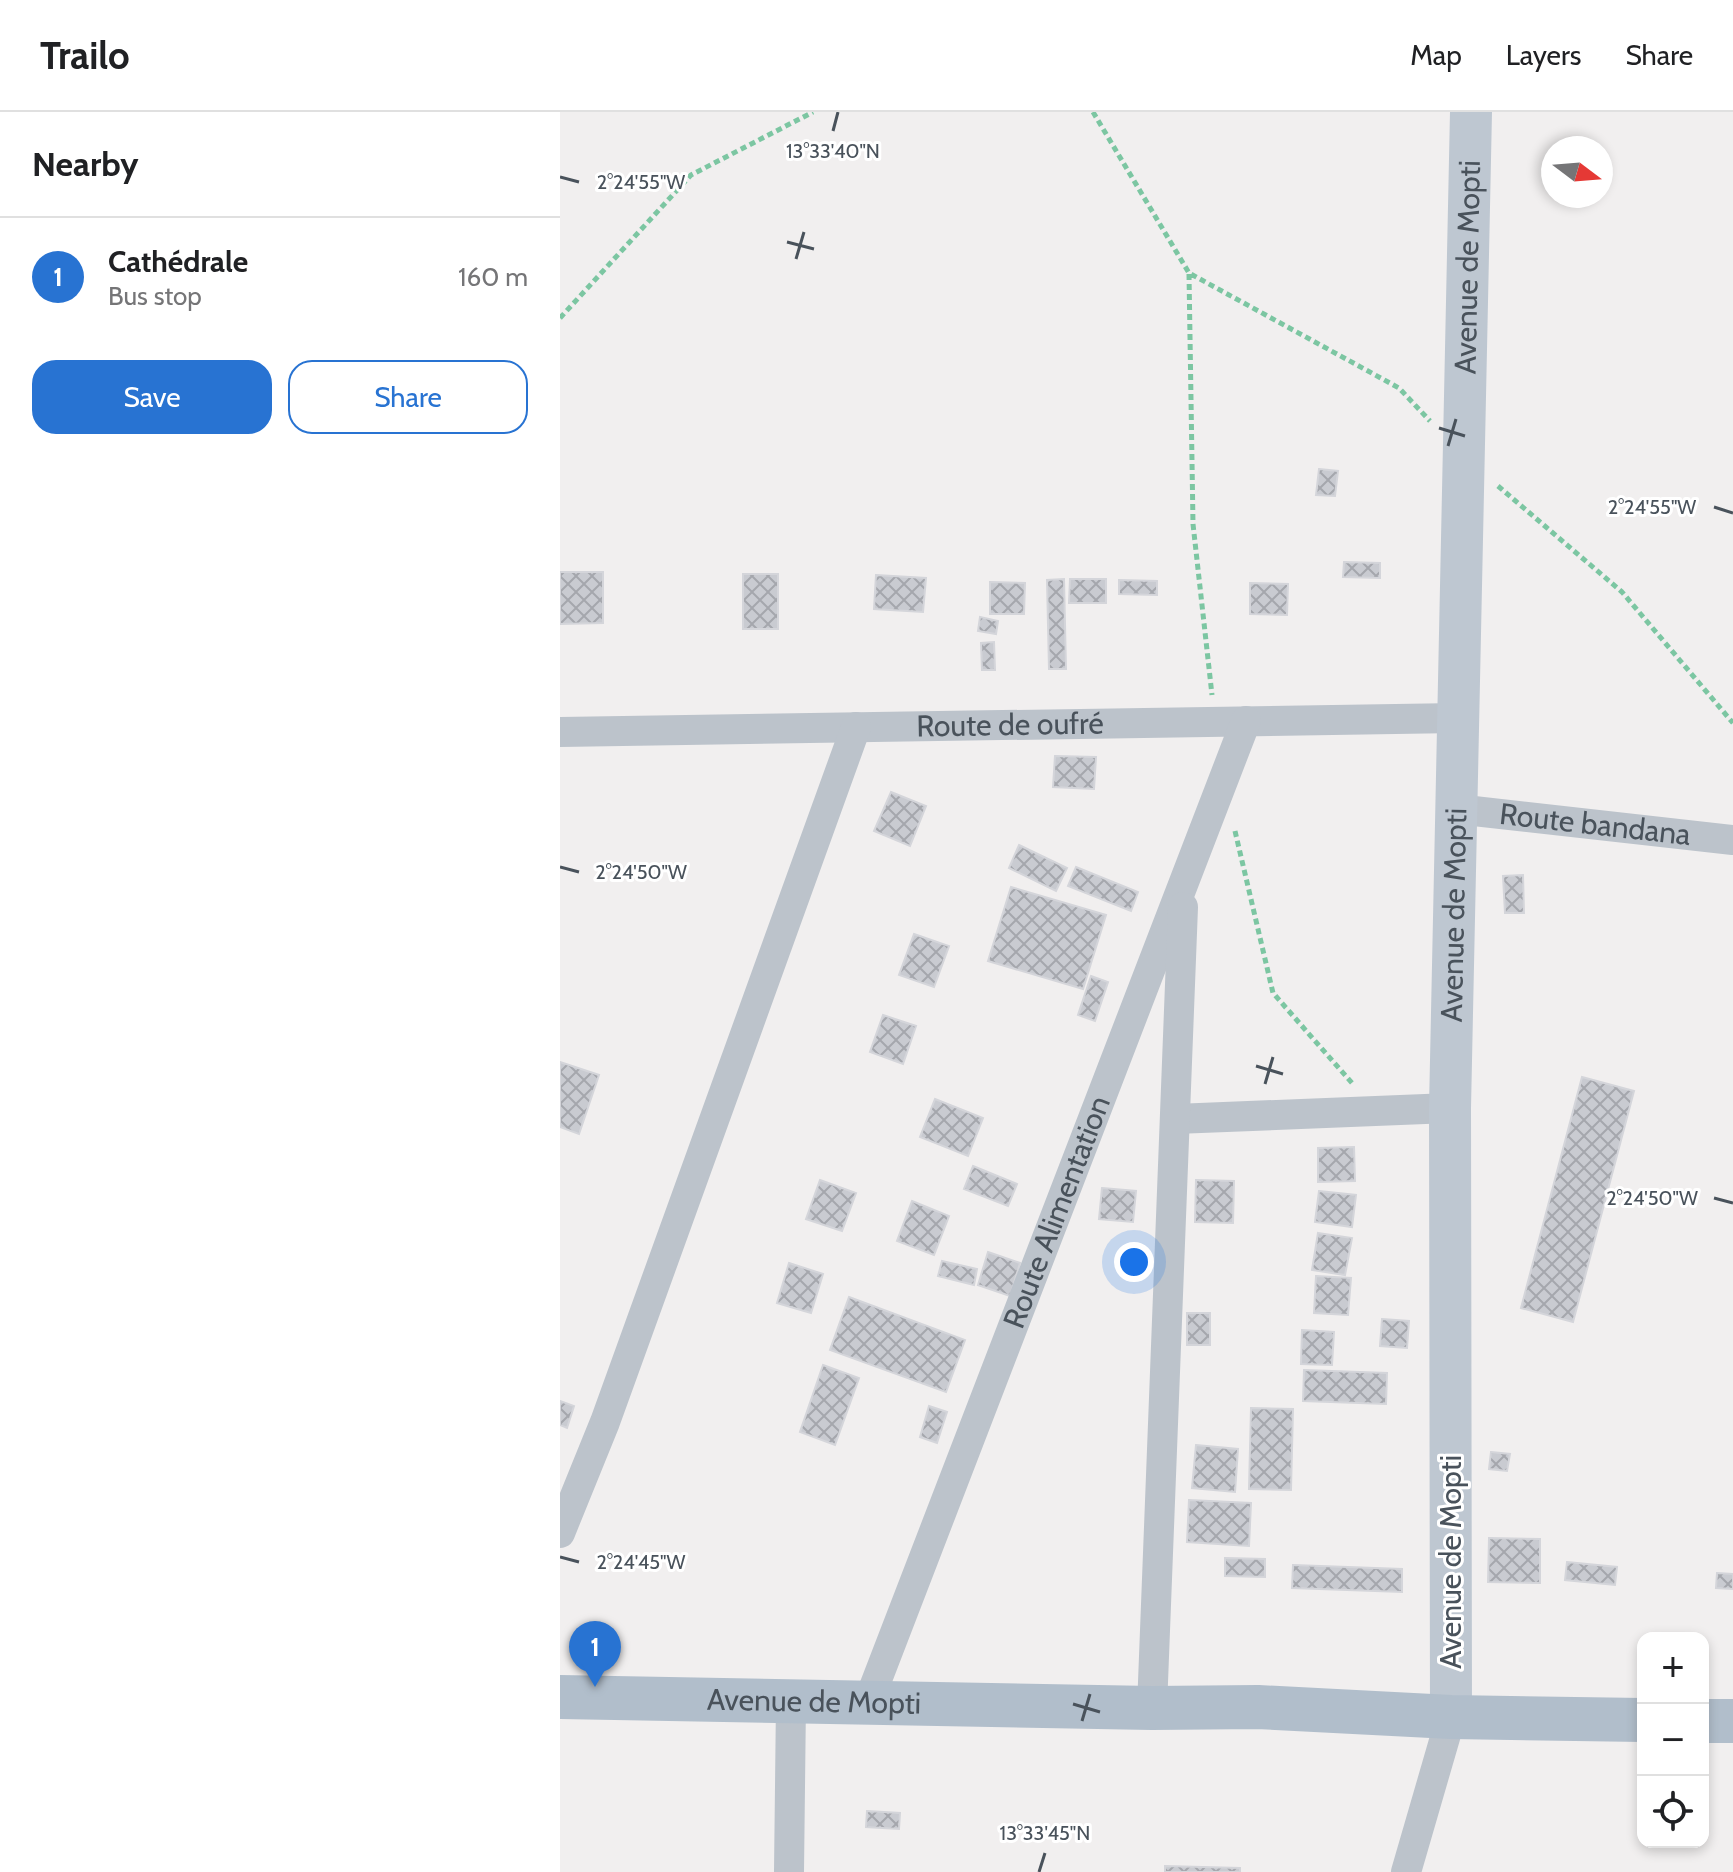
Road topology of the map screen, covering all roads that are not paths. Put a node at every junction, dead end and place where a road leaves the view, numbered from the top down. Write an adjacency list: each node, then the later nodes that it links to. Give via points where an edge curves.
1 (1471, 112): 2 (street, Avenue de Mopti)
2 (1458, 718): 3 (street, Route de oufré); 6 (street, Avenue de Mopti)
3 (1246, 721): 4 (street, Route de oufré); 8 (street, Route Alimentation)
4 (856, 727): 5 (street, Route de oufré); 11 (street)
5 (560, 732)
6 (1456, 809): 7 (street, Route bandana); 9 (street, Avenue de Mopti)
7 (1733, 840)
8 (1184, 882): 10 (street); 14 (street, Route Alimentation)
9 (1450, 1108): 10 (street); 16 (street, Avenue de Mopti)
10 (1175, 1119): 15 (street)
11 (560, 1533)
12 (560, 1697): 13 (main road, Avenue de Mopti)
13 (791, 1701): 14 (main road, Avenue de Mopti); 20 (street)
14 (868, 1703): 15 (main road, Avenue de Mopti)
15 (1152, 1708): 16 (main road, Avenue de Mopti, via 1258,1707)
16 (1451, 1717): 17 (main road, Avenue de Mopti); 21 (street)
17 (1637, 1720)
18 (1709, 1721): 19 (main road)
19 (1733, 1721)
20 (789, 1872)
21 (1406, 1872)

